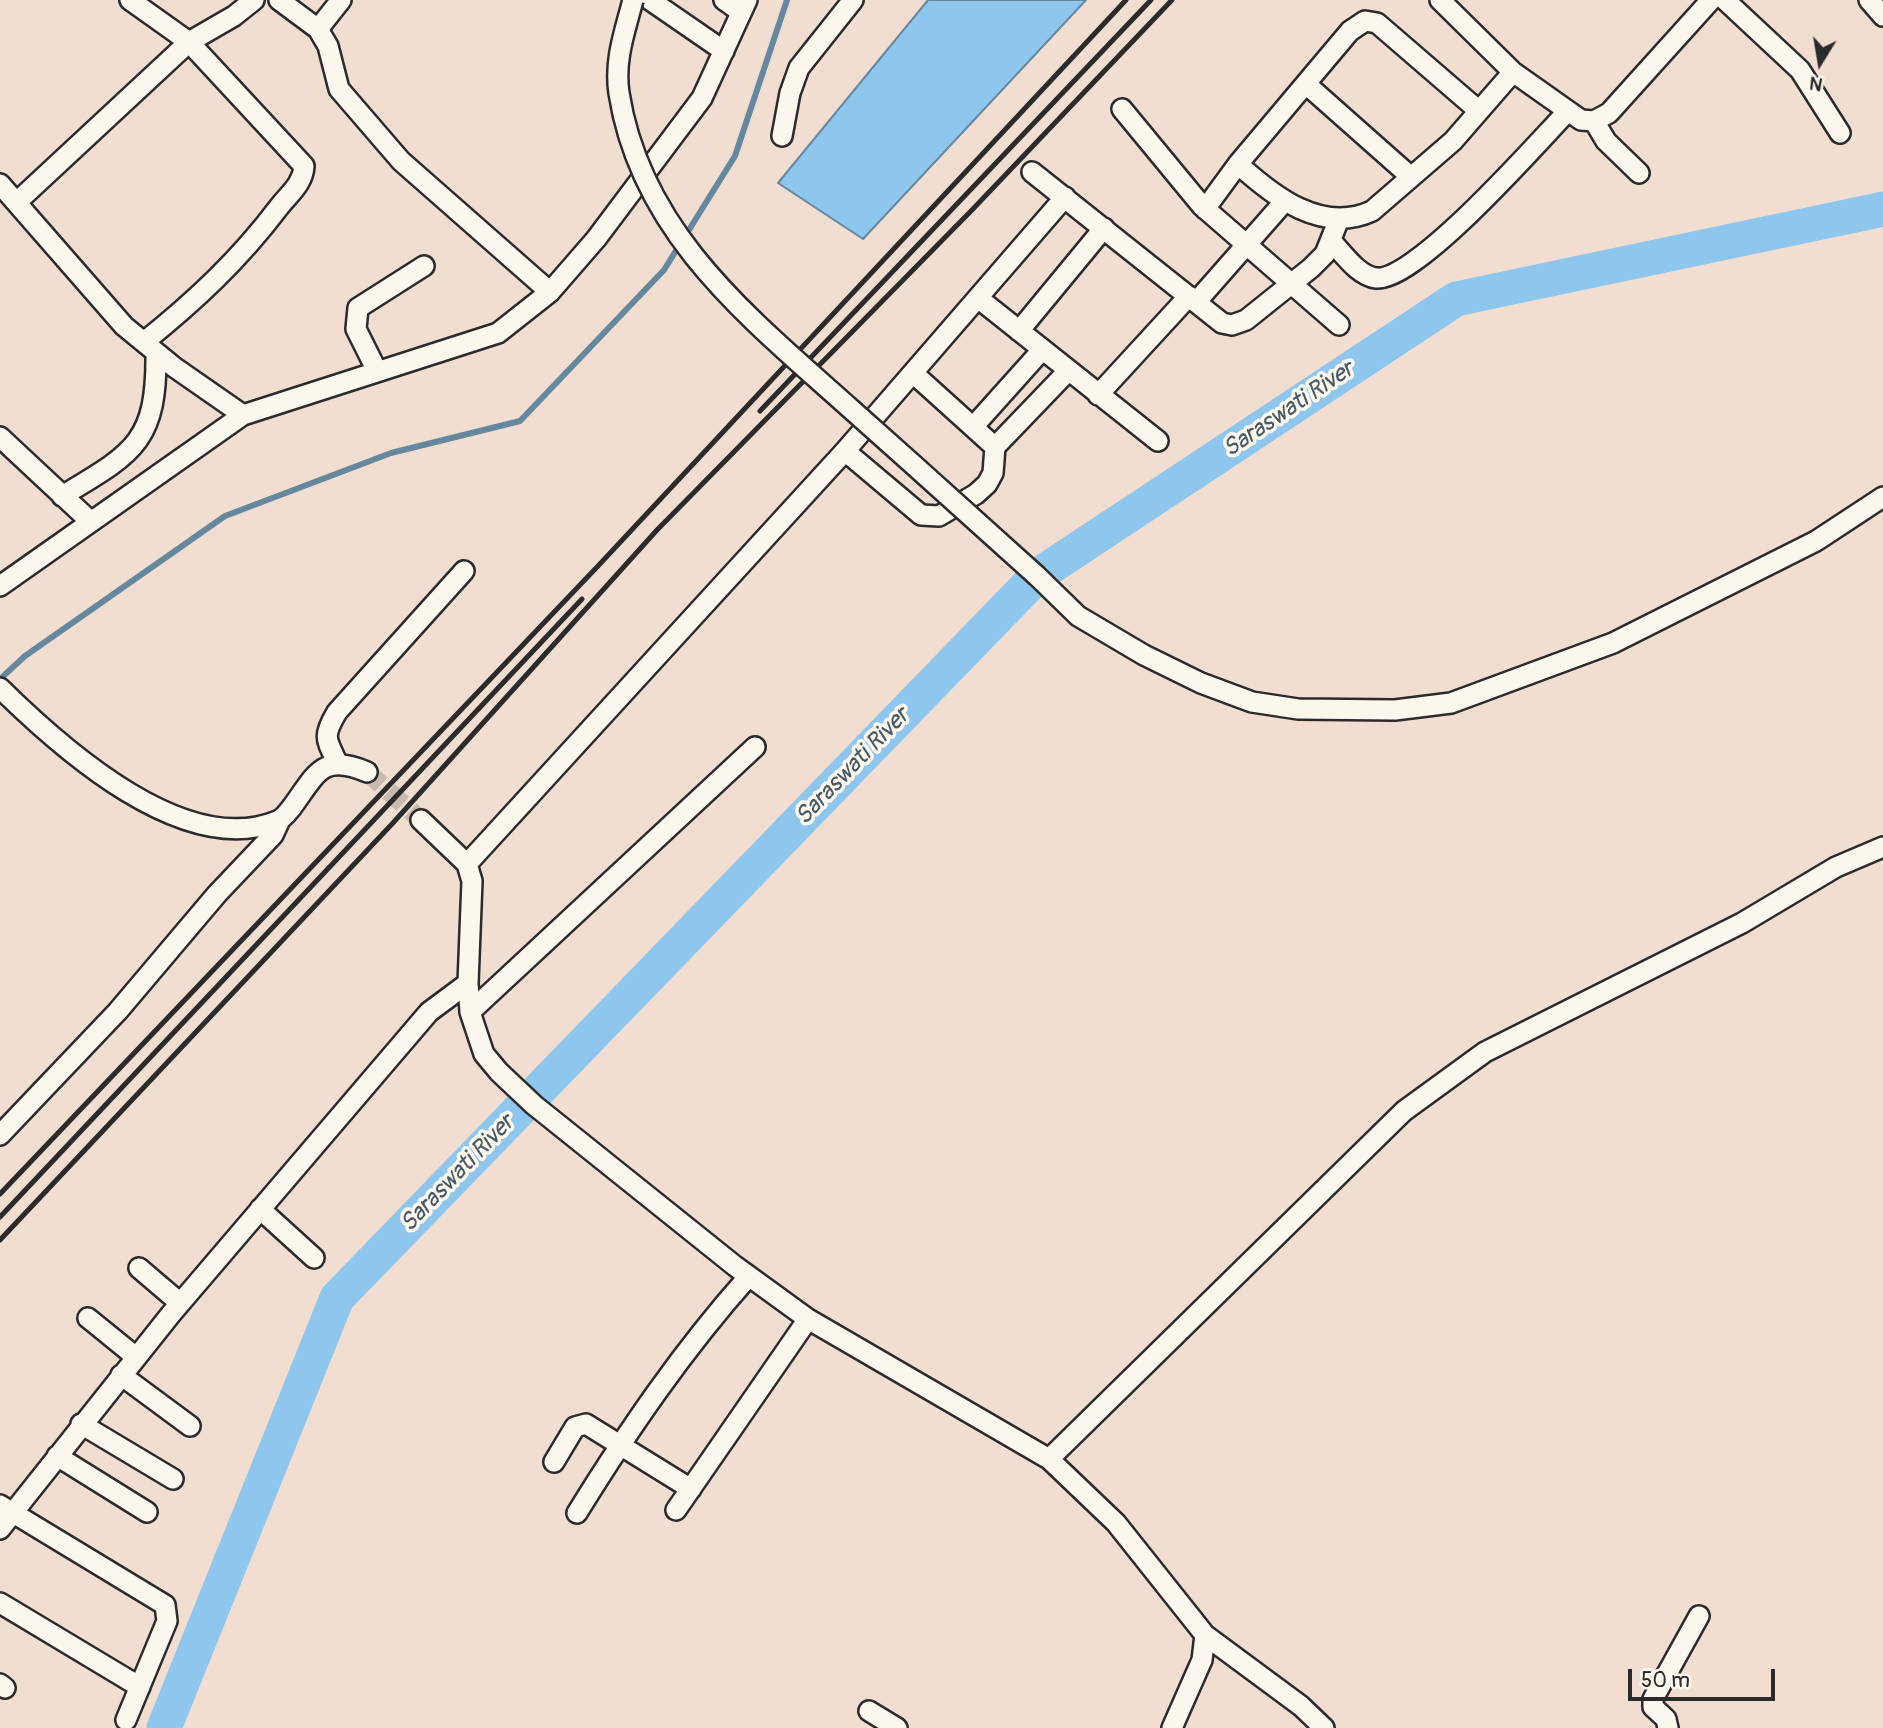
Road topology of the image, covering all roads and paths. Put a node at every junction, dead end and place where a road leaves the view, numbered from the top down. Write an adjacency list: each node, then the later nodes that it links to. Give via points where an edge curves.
1 (130, 0): 16 (street)
2 (254, 0): 16 (street)
3 (279, 0): 15 (street)
4 (341, 0): 15 (street)
5 (633, 0): 59 (street, bridge, via 617,58 619,93 634,153 673,230 728,298 1078,615 1201,683 1252,702 1298,709 1395,710 1451,703 1613,643 1816,541)
6 (650, 0): 17 (street)
7 (724, 0): 13 (street)
8 (853, 0): 25 (street, via 799,68)
9 (1440, 0): 18 (street)
10 (1711, 0): 23 (street, via 1609,113)
11 (1725, 0): 24 (street, via 1800,70)
12 (1869, 0): 14 (street)
13 (744, 6): 17 (street)
14 (1883, 16)
15 (318, 29): 41 (street, via 328,46 339,89 367,123 425,184)
16 (189, 42): 32 (street); 46 (street, via 304,166 298,185 231,266)
17 (724, 51): 41 (street, via 702,98 596,239)
18 (1513, 72): 21 (street); 22 (street)
19 (1306, 84): 21 (street, via 1350,31 1364,21 1377,23); 26 (street); 29 (street)
20 (1122, 109): 34 (street)
21 (1479, 111): 29 (street)
22 (1568, 111): 23 (street, via 1581,120); 37 (street, via 1457,225 1412,264 1376,278 1363,273)
23 (1594, 121): 28 (street, via 1606,141)
24 (1840, 133)
25 (782, 136)
26 (1238, 164): 33 (street); 34 (street)
27 (1032, 172): 31 (street)
28 (1639, 173)
29 (1412, 177): 35 (street, via 1372,211)
30 (0, 184): 32 (street)
31 (1065, 197): 36 (street); 42 (street)
32 (18, 201): 46 (street, via 124,326)
33 (1283, 202): 35 (street); 38 (street)
34 (1205, 209): 38 (street)
35 (1339, 219): 37 (street)
36 (1104, 228): 43 (street); 45 (street)
37 (1331, 241): 40 (street, via 1325,254)
38 (1248, 246): 40 (street); 43 (street)
39 (424, 266): 48 (street, via 358,308 356,328)
40 (1290, 282): 43 (street, via 1246,320 1232,325 1222,323); 44 (street)
41 (550, 292): 48 (street, via 498,333)
42 (978, 298): 45 (street); 50 (street)
43 (1193, 298): 51 (street)
44 (1339, 325)
45 (1019, 331): 47 (street)
46 (150, 347): 52 (street); 58 (street, via 154,406 148,426 135,446 111,467)
47 (1042, 350): 49 (street); 53 (street)
48 (377, 370): 52 (street)
49 (1068, 371): 51 (street); 56 (street)
50 (913, 373): 53 (street); 57 (street)
51 (1098, 395): 55 (street)
52 (243, 415): 60 (street)
53 (973, 427): 56 (street)
54 (0, 437): 58 (street)
55 (1158, 441)
56 (995, 447): 57 (street, via 993,473 987,484 966,501 930,518)
57 (845, 451): 70 (street)
58 (62, 496): 60 (street)
59 (1883, 496)
60 (91, 522): 62 (street)
61 (464, 571): 65 (street, via 337,712 325,738)
62 (0, 586)
63 (0, 688): 67 (street, via 110,781 171,814 229,830)
64 (755, 747): 72 (street)
65 (338, 764): 66 (street); 67 (street, via 318,770)
66 (366, 772)
67 (280, 820): 73 (street, via 273,835 118,1012)
68 (421, 820): 70 (street)
69 (1883, 847): 87 (street, via 1836,867 1742,923 1485,1052 1414,1104)
70 (467, 864): 71 (street, via 472,881)
71 (468, 983): 72 (street); 74 (street, via 429,1012)
72 (470, 1012): 77 (street, via 484,1054 499,1072 534,1105)
73 (0, 1135)
74 (260, 1209): 75 (street); 78 (street)
75 (314, 1258)
76 (139, 1268): 78 (street)
77 (750, 1276): 80 (street); 85 (street, via 695,1339)
78 (180, 1303): 81 (street)
79 (88, 1318): 81 (street)
80 (808, 1319): 87 (street); 90 (street)
81 (136, 1357): 82 (street)
82 (121, 1375): 83 (street); 84 (street)
83 (81, 1424): 86 (street); 89 (street)
84 (190, 1426)
85 (619, 1446): 88 (street, via 580,1424); 90 (street); 94 (street)
86 (57, 1456): 91 (street); 93 (street)
87 (1049, 1459): 98 (street, via 1116,1522)
88 (554, 1462)
89 (173, 1479)
90 (691, 1489): 92 (street)
91 (7, 1509): 95 (street); 99 (street, via 165,1605 167,1621)
92 (676, 1510)
93 (147, 1512)
94 (577, 1513)
95 (0, 1529)
96 (0, 1603): 99 (street)
97 (1699, 1616): 105 (street, via 1653,1699 1653,1707 1666,1719)
98 (1205, 1636): 103 (street, via 1202,1660); 104 (street)
99 (140, 1687): 101 (street)
100 (869, 1711): 102 (street)
101 (126, 1720)
102 (897, 1728)
103 (1172, 1728)
104 (1324, 1728)
105 (1668, 1728)

